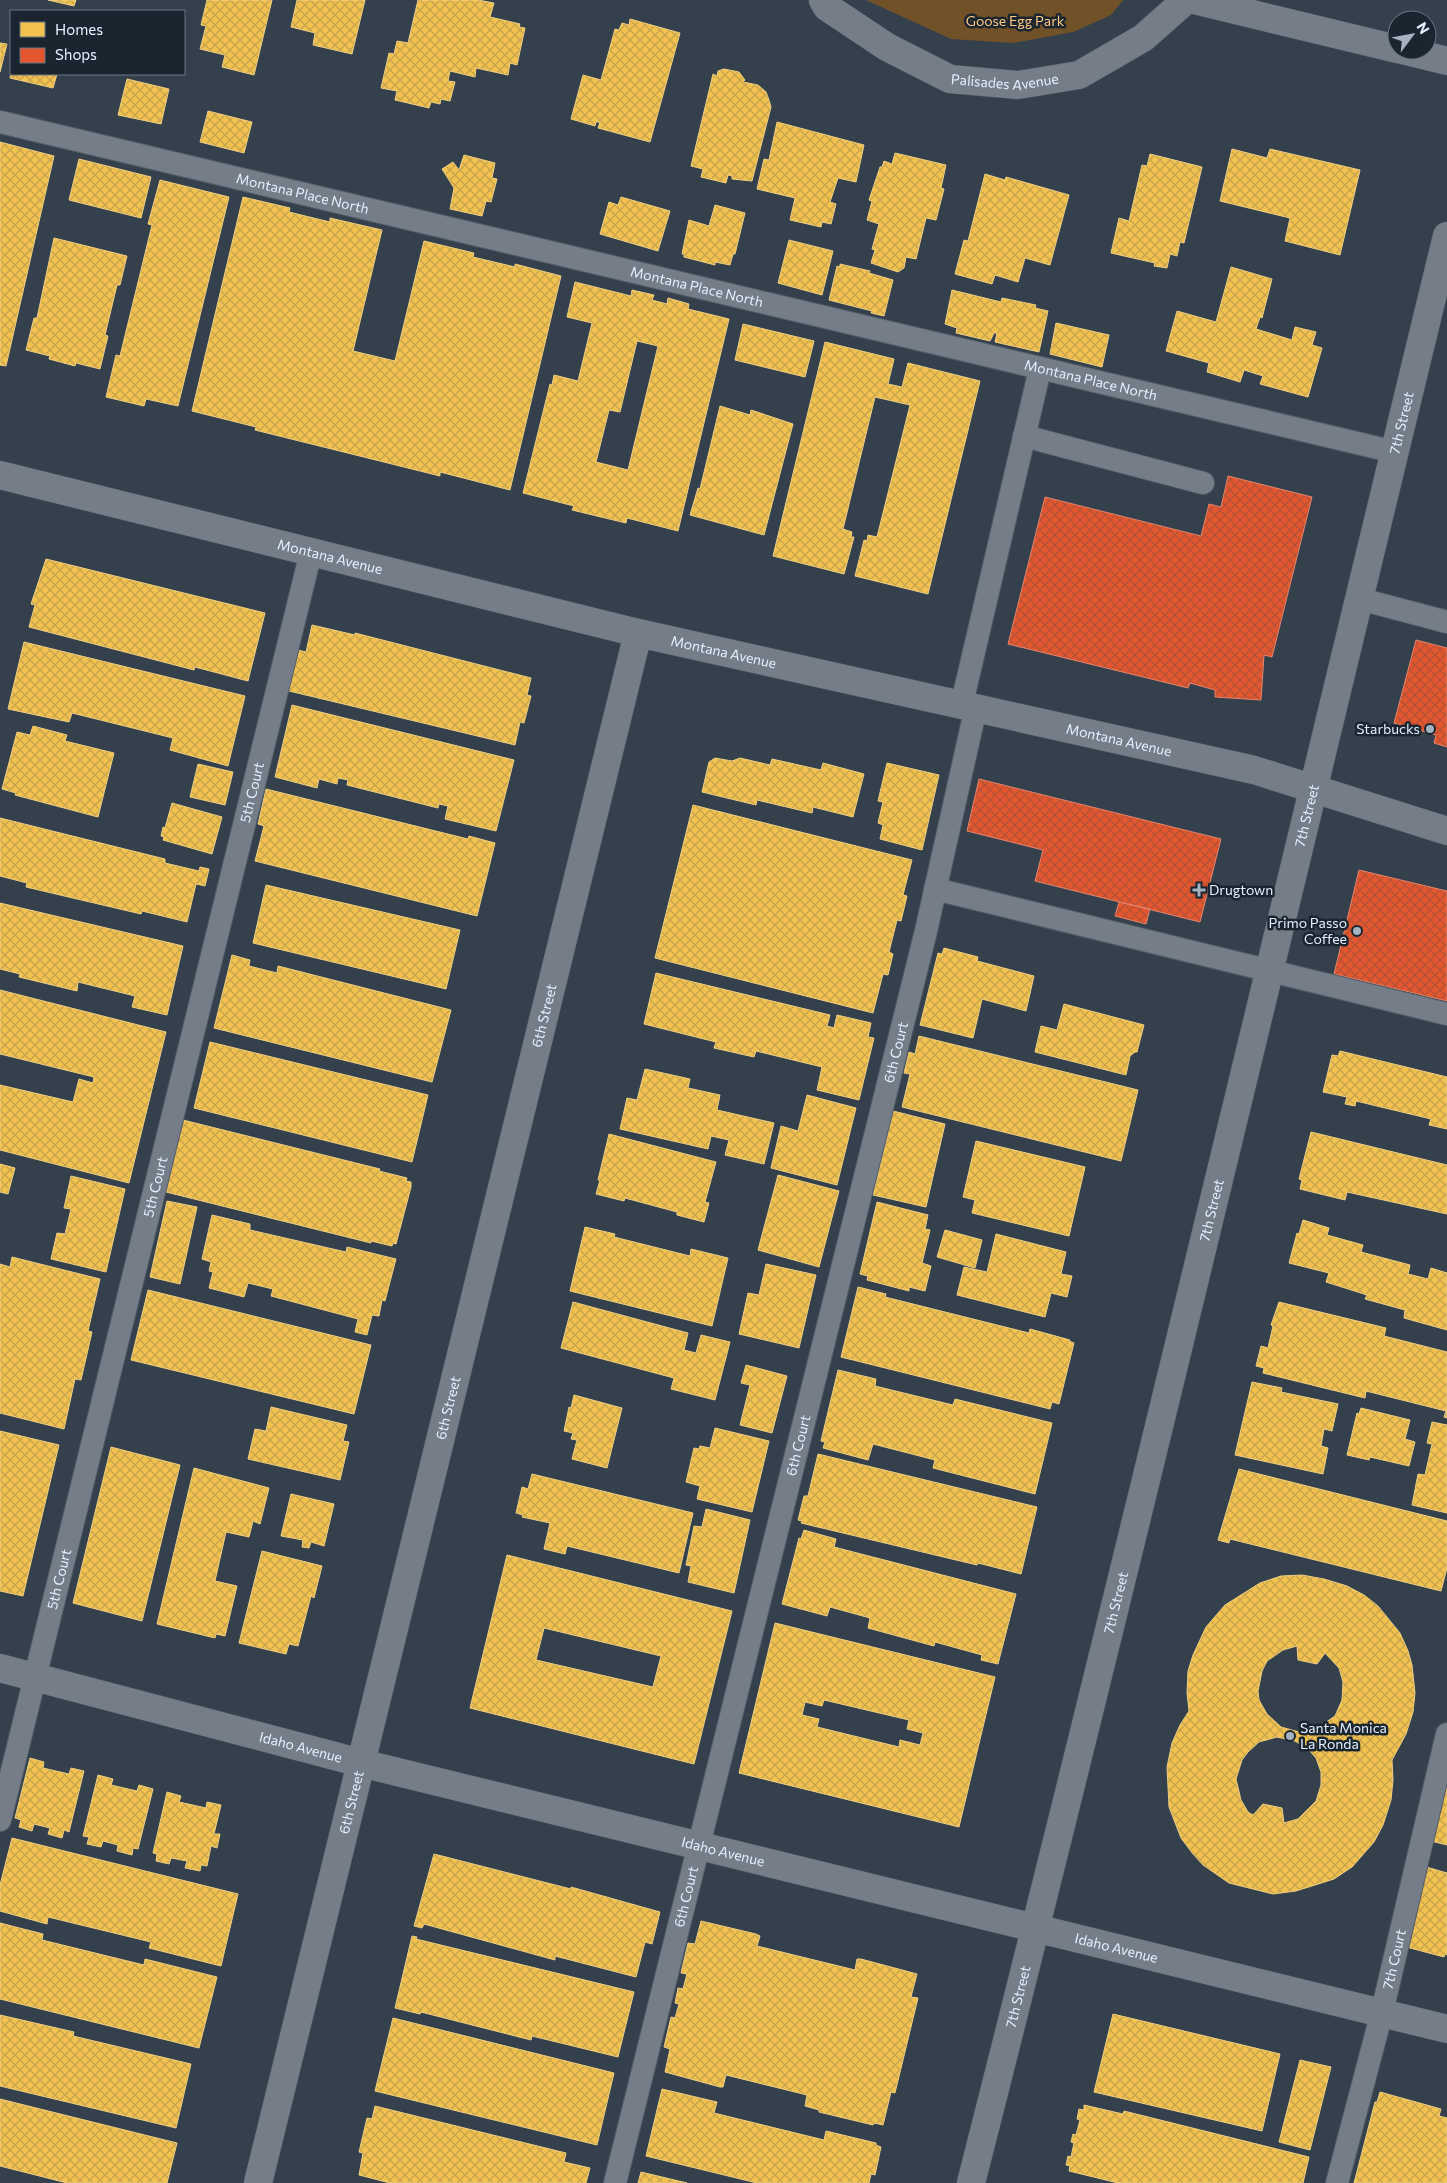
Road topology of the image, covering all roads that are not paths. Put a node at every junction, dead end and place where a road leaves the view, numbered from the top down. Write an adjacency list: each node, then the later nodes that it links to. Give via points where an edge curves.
1 (822, 0): 2 (street, Palisades Avenue, via 827,7 887,46 950,79 1018,85 1079,75 1143,38)
2 (1186, 0)
3 (1194, 0): 4 (street)
4 (1387, 47)
5 (0, 122): 7 (lane, Montana Place North)
6 (1447, 236): 9 (street, 7th Street)
7 (1040, 369): 8 (lane, 6th Court); 9 (lane, Montana Place North)
8 (1024, 436): 11 (lane); 16 (lane, 6th Court)
9 (1395, 452): 13 (street, 7th Street)
10 (0, 475): 12 (street, Montana Avenue)
11 (1203, 483)
12 (311, 552): 15 (street, Montana Avenue); 23 (lane, 5th Court)
13 (1360, 599): 14 (lane); 17 (street, 7th Street)
14 (1447, 622)
15 (638, 633): 16 (street, Montana Avenue); 25 (street, 6th Street)
16 (969, 705): 17 (street, Montana Avenue, via 1254,770); 19 (lane, 6th Court)
17 (1312, 788): 18 (street, Montana Avenue); 20 (street, 7th Street)
18 (1447, 832)
19 (935, 889): 20 (lane); 27 (lane, 6th Court)
20 (1270, 972): 21 (lane); 28 (street, 7th Street)
21 (1447, 1014)
22 (0, 1668): 23 (street, Idaho Avenue)
23 (36, 1677): 25 (street, Idaho Avenue); 26 (lane, 5th Court)
24 (1447, 1734): 29 (lane, 7th Court)
25 (361, 1763): 27 (street, Idaho Avenue); 31 (street, 6th Street)
26 (0, 1820)
27 (700, 1846): 28 (street, Idaho Avenue); 32 (lane, 6th Court)
28 (1036, 1928): 29 (street, Idaho Avenue); 33 (street, 7th Street)
29 (1382, 2012): 30 (street, Idaho Avenue); 34 (lane, 7th Court)
30 (1447, 2028)
31 (258, 2183)
32 (615, 2183)
33 (971, 2183)
34 (1337, 2183)

